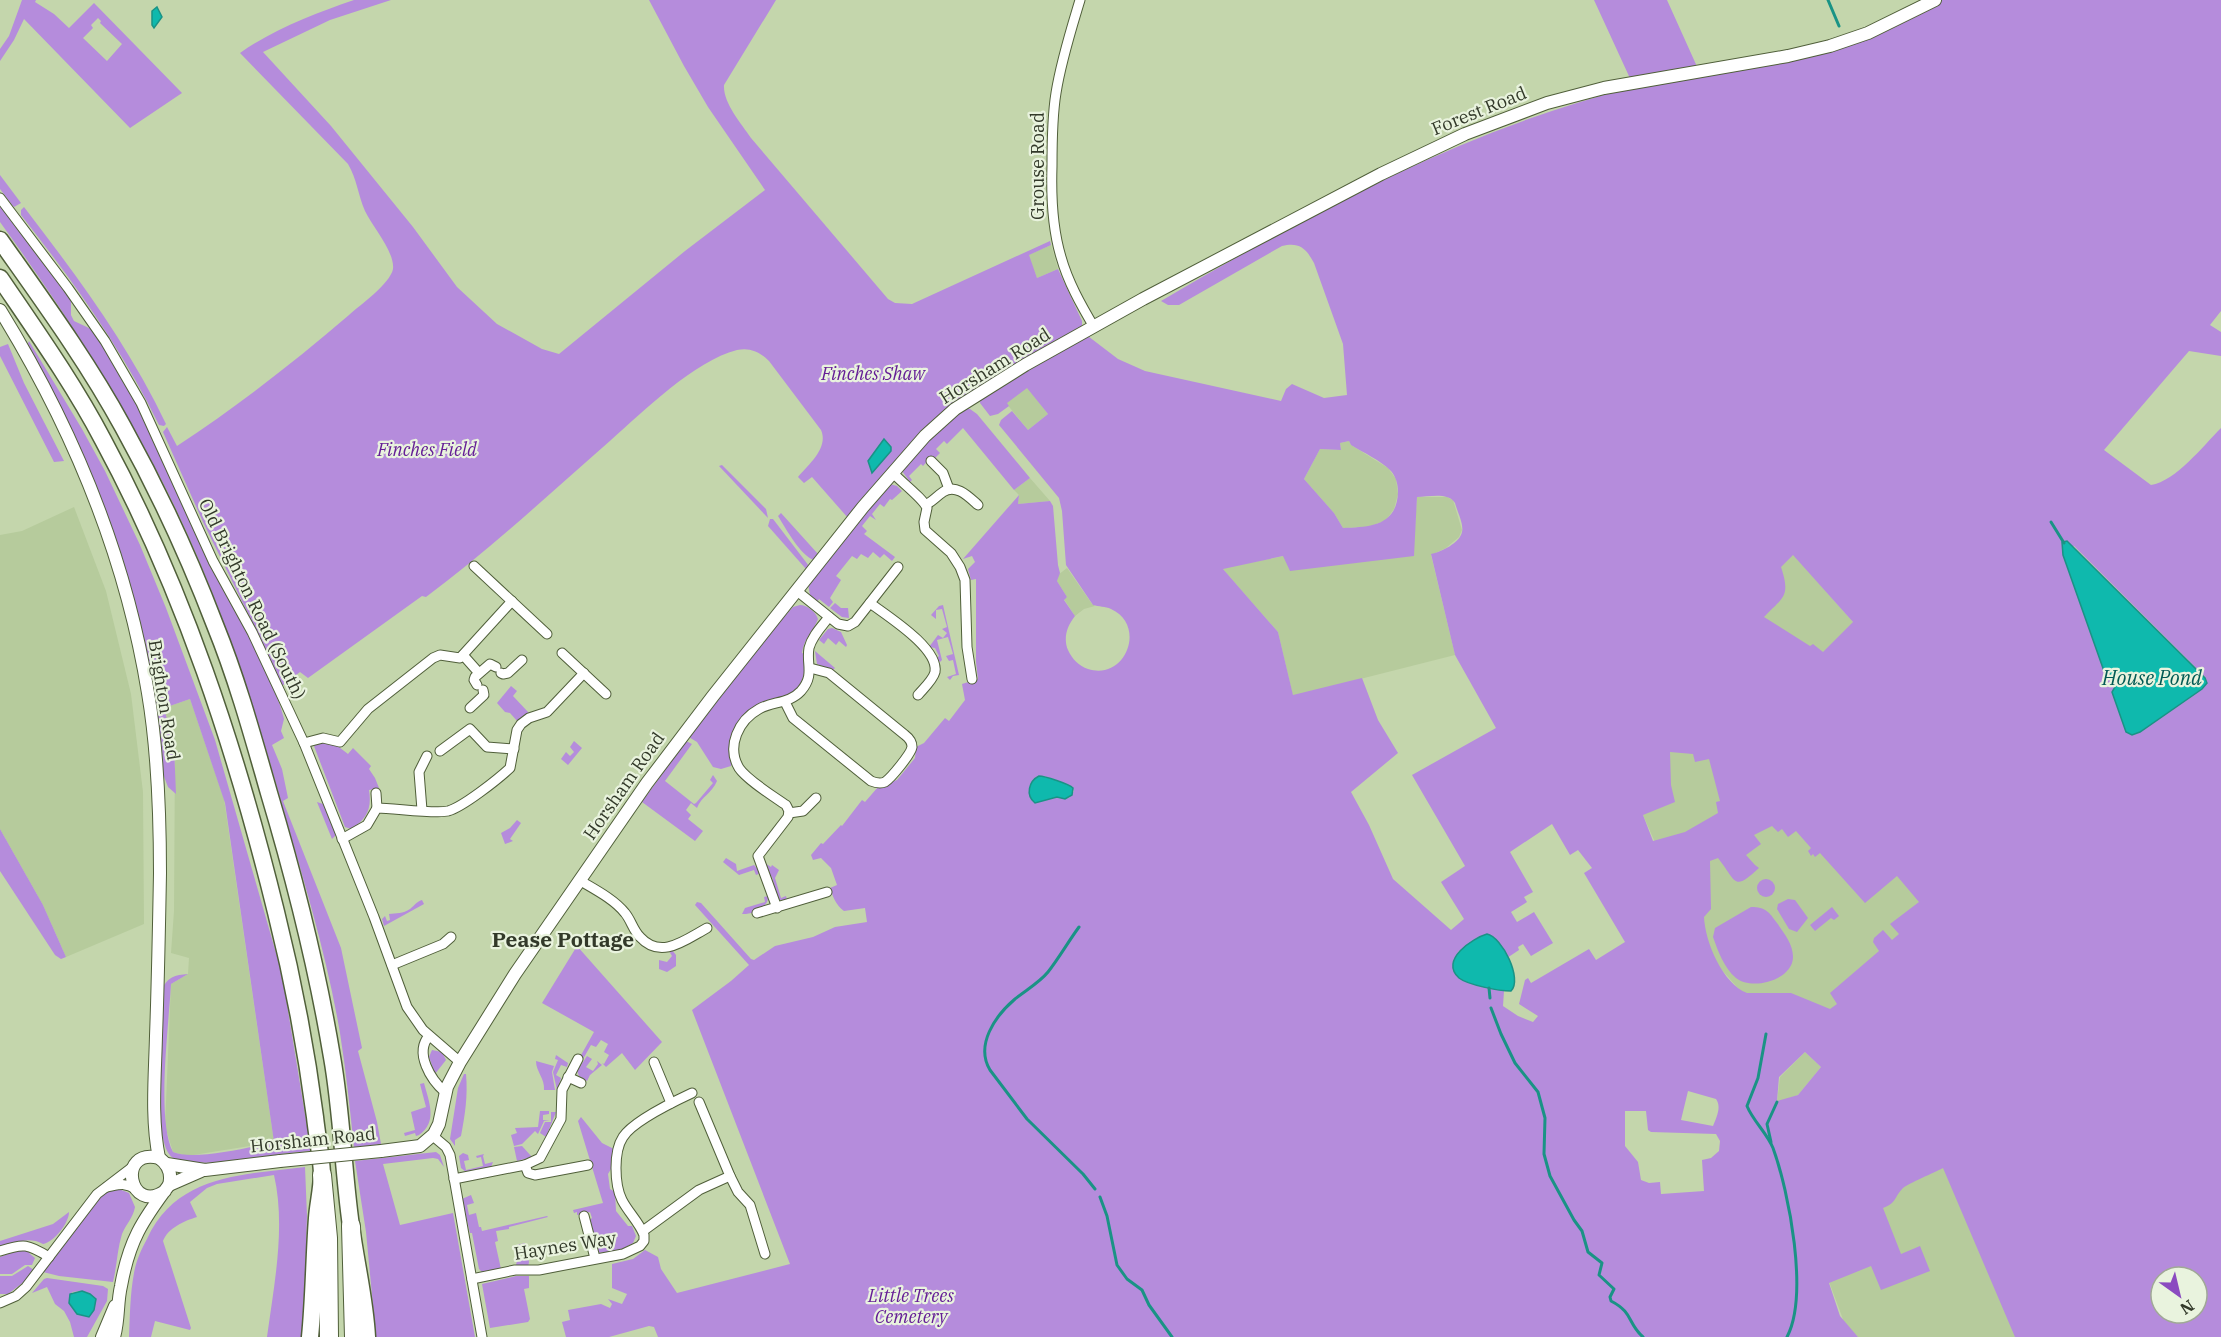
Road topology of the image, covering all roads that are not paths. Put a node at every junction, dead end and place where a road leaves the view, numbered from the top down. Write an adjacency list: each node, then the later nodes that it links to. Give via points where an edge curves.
1 (1080, 0): 7 (street, Grouse Road, via 1056,92 1052,209 1061,259)
2 (1935, 0): 7 (street, Forest Road, via 1868,33 1830,46 1604,88 1493,122 1398,165)
3 (0, 198): 33 (street, Old Brighton Road (South), via 105,341 141,403 213,561 252,632)
4 (0, 240): 77 (highway, via 71,341 124,428 170,520 215,626 282,837 315,966 336,1080)
5 (0, 278): 69 (highway, via 52,354 103,440 148,530 191,633 258,839 286,953 308,1063)
6 (0, 310): 61 (street, Brighton Road, via 40,380 91,490 123,583 147,684 159,807)
7 (1094, 327): 8 (street, Forest Road)
8 (1067, 342): 10 (street, Horsham Road, via 955,410)
9 (931, 460): 11 (street, via 945,476)
10 (892, 472): 12 (street); 16 (street, Horsham Road)
11 (949, 489): 12 (street); 13 (street, via 960,491)
12 (927, 504): 27 (street, via 925,530 951,553 965,580)
13 (978, 505)
14 (474, 566): 17 (street)
15 (898, 567): 18 (street)
16 (797, 591): 19 (street); 44 (street, Horsham Road, via 682,736)
17 (512, 601): 20 (street); 22 (street)
18 (870, 603): 19 (street, via 851,625 840,625); 29 (street, via 924,646 930,656 934,674)
19 (829, 617): 24 (street, via 810,644)
20 (547, 634)
21 (562, 653): 25 (street)
22 (463, 655): 26 (street); 32 (street, via 433,658 368,709)
23 (522, 660): 26 (street, via 503,674 490,664)
24 (810, 668): 30 (street, via 802,690); 30 (street, via 829,673 905,735 912,746 907,756 886,781 871,781 793,718)
25 (584, 673): 28 (street); 35 (street, via 547,712 523,722 517,730)
26 (479, 679): 31 (street, via 484,695)
27 (972, 679)
28 (606, 694)
29 (918, 695)
30 (785, 702): 42 (street, via 751,714 734,744 741,770 786,805)
31 (470, 708)
32 (340, 742): 33 (street, via 323,738); 34 (street)
33 (304, 743): 43 (street, Old Brighton Road (South))
34 (349, 748)
35 (514, 749): 36 (street, via 484,745 470,729); 41 (street, via 508,769 462,804 447,811)
36 (440, 751)
37 (427, 756): 41 (street, via 418,772)
38 (376, 793): 40 (street)
39 (816, 798): 42 (street, via 803,811)
40 (377, 808): 41 (street); 43 (street, via 367,825)
41 (422, 810)
42 (789, 813): 46 (street, via 758,856)
43 (342, 839): 50 (street, Old Brighton Road (South))
44 (579, 880): 48 (street, via 619,906 638,935 654,947 668,948); 53 (street, Horsham Road)
45 (827, 892): 46 (street)
46 (777, 908): 47 (street)
47 (757, 913)
48 (707, 928)
49 (452, 937): 50 (street, via 445,948)
50 (392, 965): 51 (street, Old Brighton Road (South), via 412,1016)
51 (429, 1036): 53 (street, Old Brighton Road (South)); 57 (street, via 423,1045 424,1054 433,1080)
52 (577, 1060): 55 (street)
53 (460, 1062): 57 (street, Horsham Road)
54 (654, 1062): 60 (street)
55 (568, 1077): 56 (street); 65 (street, via 561,1094 559,1124 542,1156)
56 (581, 1083)
57 (445, 1092): 62 (street, Horsham Road)
58 (692, 1093): 60 (street, Haynes Way)
59 (699, 1102): 70 (street)
60 (671, 1103): 79 (street, Haynes Way, via 628,1131 617,1150 619,1192)
61 (154, 1125): 63 (street, Brighton Road); 64 (street, Brighton Road, via 148,1146)
62 (433, 1136): 67 (street, Horsham Road, bridge, via 420,1146); 71 (street, via 448,1150)
63 (163, 1161): 64 (street, via 151,1157); 67 (street, Horsham Road); 74 (street, via 171,1175)
64 (137, 1162): 73 (street); 75 (street, via 131,1177)
65 (525, 1165): 68 (street, via 530,1174); 71 (street)
66 (588, 1165): 68 (street)
67 (205, 1170): 74 (street, Horsham Road)
68 (540, 1174): 72 (street)
69 (322, 1175): 89 (highway); 90 (highway, via 328,1238)
70 (730, 1176): 79 (street, via 699,1190); 81 (street, via 750,1205)
71 (454, 1179): 84 (street)
72 (542, 1185)
73 (105, 1187): 75 (street, via 122,1184); 82 (street)
74 (166, 1188): 75 (street, via 154,1196); 78 (street)
75 (137, 1190): 78 (street, via 141,1206)
76 (584, 1216): 83 (street)
77 (351, 1226): 91 (highway); 92 (highway)
78 (139, 1228): 85 (street, via 129,1250)
79 (643, 1231): 83 (street, Haynes Way, via 644,1241 637,1249)
80 (0, 1251): 82 (street, via 25,1245)
81 (765, 1254)
82 (49, 1257): 86 (street, via 26,1287)
83 (595, 1258): 84 (street, Haynes Way)
84 (472, 1279): 93 (street)
85 (120, 1291): 87 (street); 88 (street)
86 (0, 1303)
87 (102, 1337)
88 (114, 1337)
89 (310, 1337)
90 (329, 1337)
91 (354, 1337)
92 (367, 1337)
93 (482, 1337)

